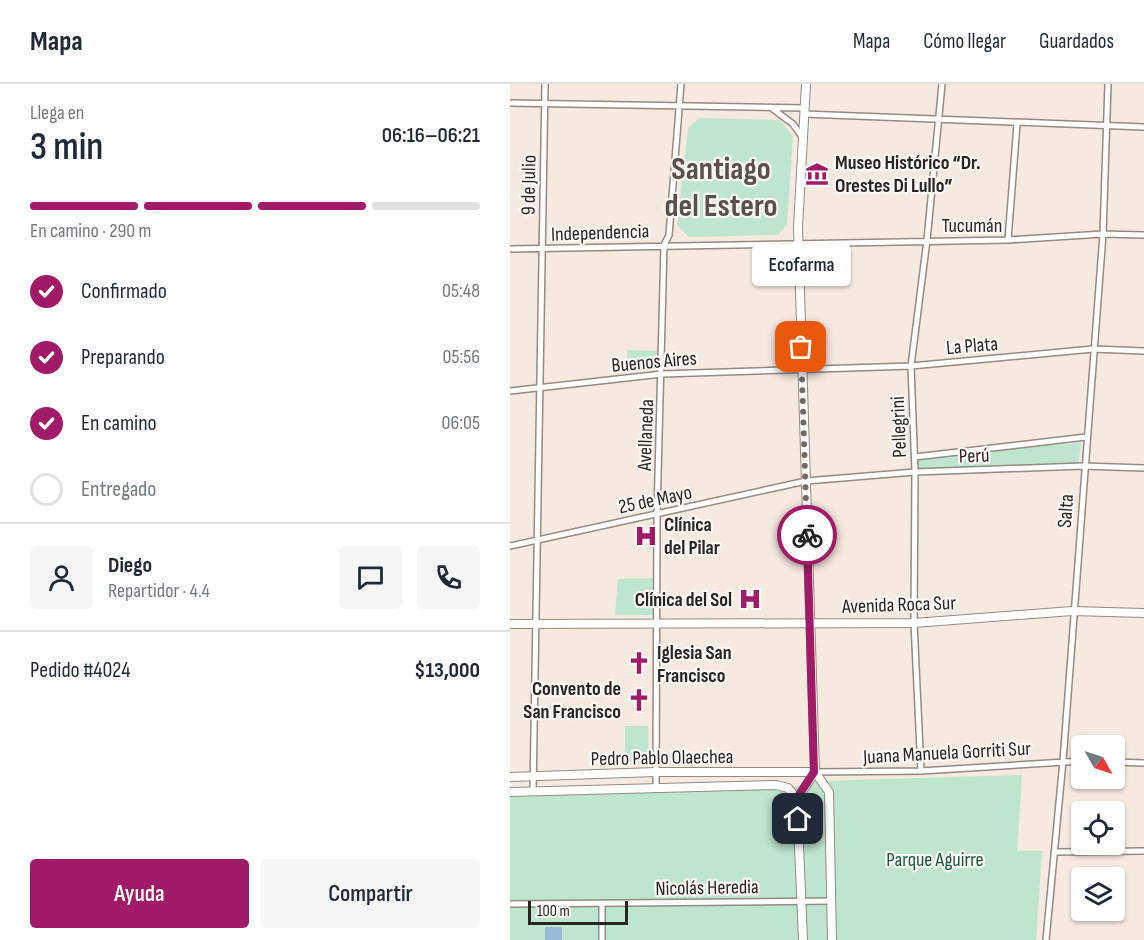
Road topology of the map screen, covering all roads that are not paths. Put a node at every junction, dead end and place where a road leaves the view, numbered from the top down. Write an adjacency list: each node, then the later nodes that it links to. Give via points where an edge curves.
1 (545, 84): 6 (street, 9 de Julio)
2 (681, 84): 8 (street, Avellaneda)
3 (806, 84): 10 (street)
4 (942, 84): 11 (street, Pellegrini)
5 (1108, 84): 13 (street, Salta)
6 (545, 102): 7 (street); 8 (street); 23 (street, 9 de Julio)
7 (510, 103)
8 (679, 107): 9 (street); 21 (street, Avellaneda, via 669,235)
9 (772, 108): 10 (street); 15 (street, via 793,124)
10 (804, 111): 11 (street); 15 (street)
11 (940, 118): 12 (street); 18 (street, Pellegrini)
12 (1017, 124): 13 (street); 19 (street)
13 (1108, 124): 14 (street); 16 (street, Salta)
14 (1144, 127)
15 (802, 137): 20 (street)
16 (1103, 234): 17 (street, Tucumán); 19 (street, Tucumán); 24 (street, Salta)
17 (1144, 235)
18 (927, 240): 19 (street, Tucumán); 20 (street, Tucumán); 26 (street, Pellegrini)
19 (1008, 240)
20 (799, 243): 21 (street, Independencia); 27 (street)
21 (664, 245): 23 (street, Independencia); 28 (street, Avellaneda)
22 (510, 249): 23 (street, Independencia)
23 (542, 249): 29 (street, 9 de Julio)
24 (1092, 349): 25 (street, La Plata); 26 (street, La Plata); 31 (street, Salta)
25 (1144, 351)
26 (911, 366): 27 (street, La Plata); 32 (street, Pellegrini)
27 (802, 368): 28 (street, Buenos Aires); 36 (street)
28 (662, 374): 29 (street, Buenos Aires); 37 (street, Avellaneda)
29 (538, 388): 30 (street, Buenos Aires); 38 (street, 9 de Julio)
30 (510, 391)
31 (1086, 437): 32 (street); 33 (street, Salta)
32 (915, 457): 35 (street, Pellegrini)
33 (1083, 466): 34 (street, Perú); 35 (street, Perú); 40 (street, Salta)
34 (1144, 468)
35 (915, 472): 36 (street, Perú); 44 (street, Pellegrini)
36 (806, 482): 37 (street, 25 de Mayo); 43 (street)
37 (657, 514): 38 (street, 25 de Mayo); 42 (street, Avellaneda)
38 (536, 541): 39 (street, 25 de Mayo); 46 (street, 9 de Julio)
39 (510, 546)
40 (1072, 611): 41 (street, Avenida Roca Sur); 44 (street, Avenida Roca Sur); 47 (street, Salta)
41 (1144, 613)
42 (658, 622): 43 (street, Avenida Roca Sur); 46 (street, Avenida Roca Sur); 52 (street, Avellaneda)
43 (809, 623): 44 (street, Avenida Roca Sur); 53 (street)
44 (914, 623): 51 (street, Pellegrini)
45 (510, 624): 46 (street, Avenida Roca Sur)
46 (535, 624): 55 (street, 9 de Julio)
47 (1063, 761): 48 (street, Juana Manuela Gorriti Sur); 51 (street, Juana Manuela Gorriti Sur); 61 (street, Salta)
48 (1071, 761)
49 (1125, 762): 50 (street)
50 (1144, 763)
51 (921, 771): 53 (street, Juana Manuela Gorriti Sur)
52 (656, 772): 53 (street, Pedro Pablo Olaechea); 55 (street, Pedro Pablo Olaechea); 56 (street, Avellaneda)
53 (814, 772): 59 (street); 63 (street, via 830,792)
54 (510, 777): 55 (street, Pedro Pablo Olaechea)
55 (533, 777): 58 (street, 9 de Julio)
56 (656, 789): 58 (street, Pedro Pablo Olaechea); 59 (street, Pedro Pablo Olaechea, via 777,785 788,788)
57 (510, 792): 58 (street, Pedro Pablo Olaechea)
58 (533, 792)
59 (797, 798): 62 (street)
60 (1144, 851): 61 (street)
61 (1054, 852): 69 (street, Salta)
62 (801, 901): 63 (street, Nicolás Heredia); 65 (street, Nicolás Heredia); 67 (street)
63 (832, 901): 68 (street)
64 (510, 904): 65 (street, Nicolás Heredia)
65 (602, 904): 66 (street)
66 (602, 940)
67 (803, 940)
68 (832, 940)
69 (1046, 940)

